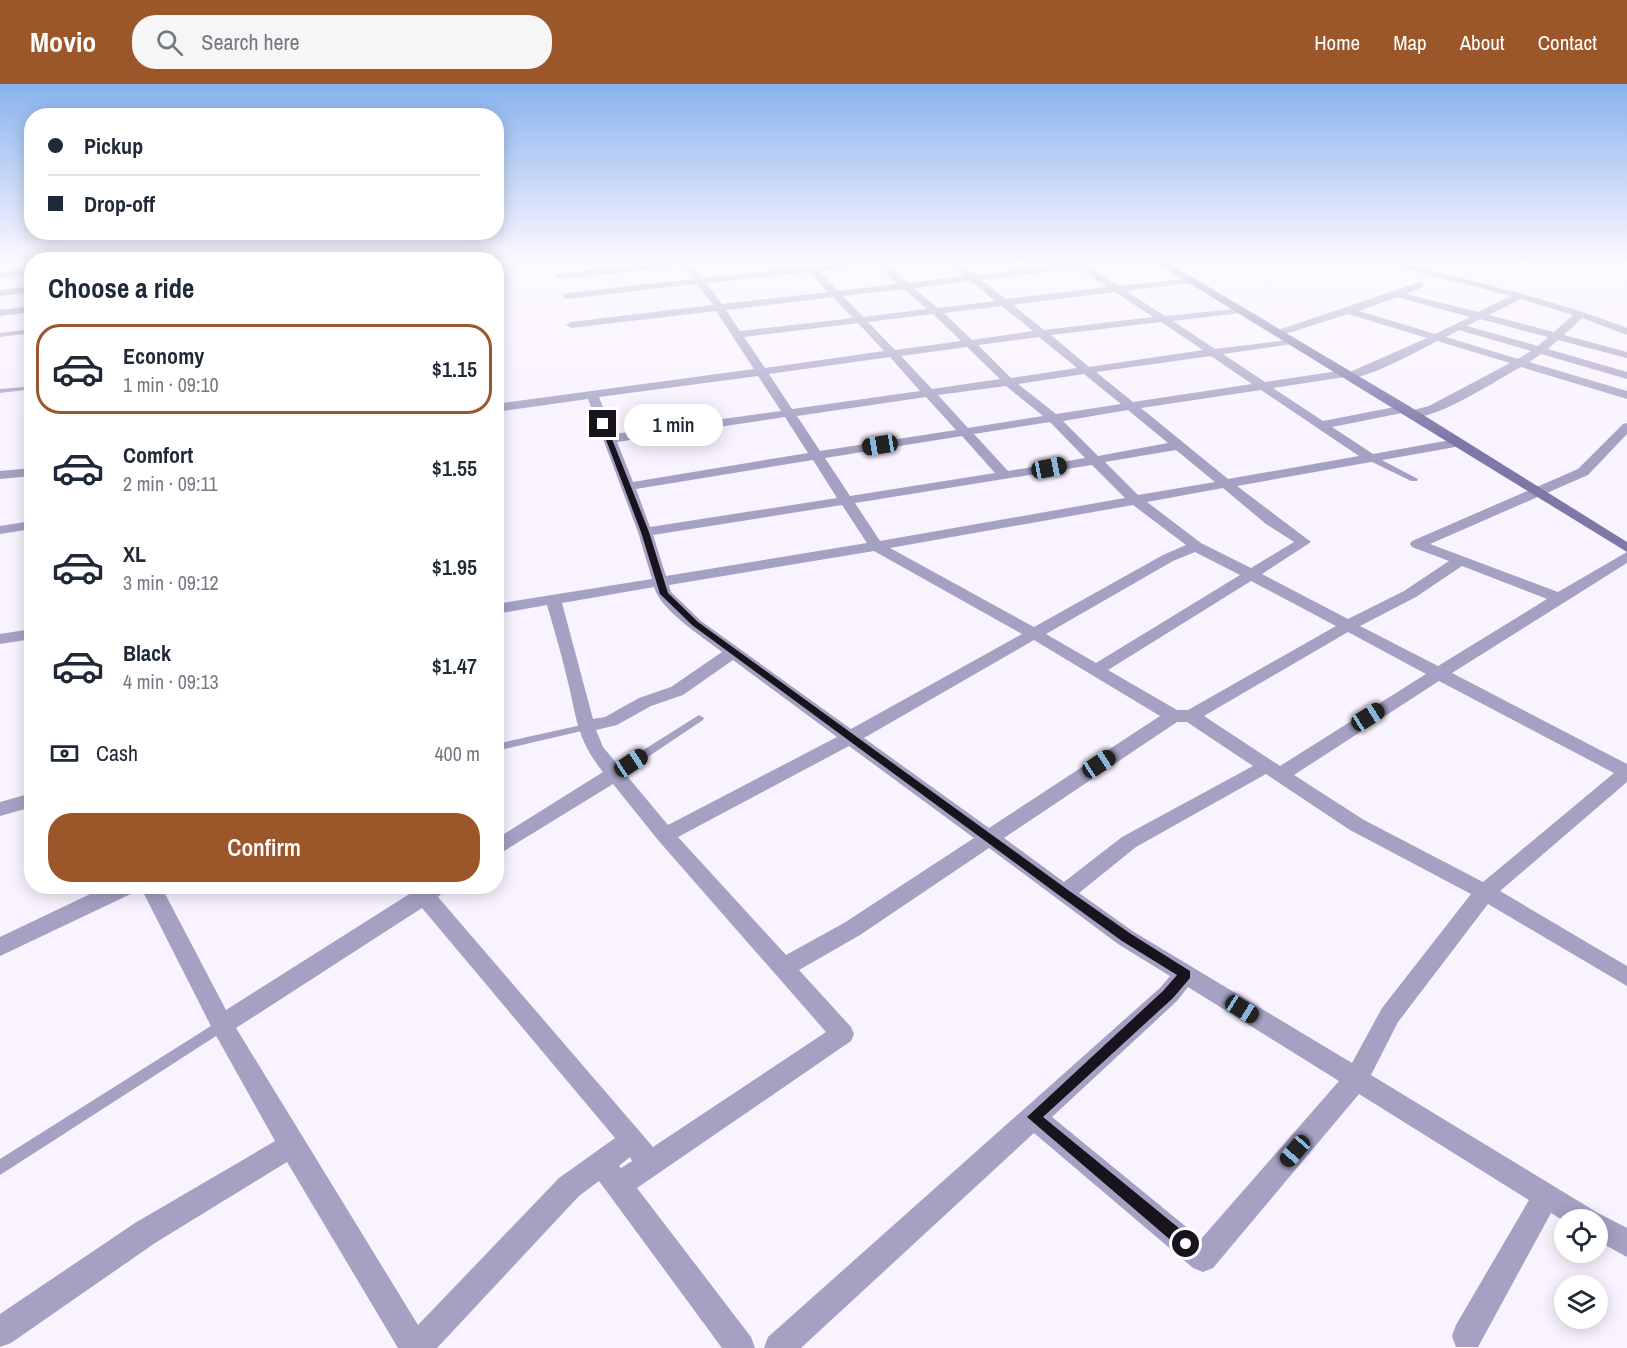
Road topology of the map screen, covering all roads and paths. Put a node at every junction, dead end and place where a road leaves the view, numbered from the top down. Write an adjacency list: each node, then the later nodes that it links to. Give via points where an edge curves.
1 (612, 320): 15 (street)
2 (727, 320): 22 (street)
3 (860, 320): 22 (street); 29 (street)
4 (946, 320): 26 (street)
5 (1027, 320): 19 (street)
6 (1156, 320): 19 (street)
7 (1166, 320): 28 (street)
8 (1257, 320): 20 (street)
9 (1320, 320): 20 (street)
10 (1379, 320): 24 (street)
11 (1475, 320): 16 (street)
12 (1493, 320): 23 (street)
13 (1579, 320): 23 (street)
14 (1599, 320): 18 (street)
15 (571, 325)
16 (1460, 327): 24 (street); 27 (street)
17 (24, 332): 21 (lane)
18 (1627, 332)
19 (1044, 333): 26 (street); 32 (street)
20 (1279, 333): 25 (street)
21 (0, 335)
22 (737, 335): 33 (street)
23 (1555, 336): 27 (street); 30 (street)
24 (1438, 338): 31 (street); 34 (street)
25 (1292, 341): 28 (street); 34 (street)
26 (970, 343): 29 (street); 36 (street)
27 (1539, 351): 31 (street); 35 (street)
28 (1212, 352): 32 (street); 37 (street)
29 (893, 354): 33 (street); 41 (street)
30 (1627, 355)
31 (1520, 363): 42 (street); 45 (street, via 1433,409)
32 (1089, 370): 36 (street); 43 (street)
33 (760, 372): 40 (street); 46 (street)
34 (1348, 375): 37 (street); 45 (street)
35 (1627, 375)
36 (1009, 382): 41 (street); 47 (street)
37 (1261, 386): 43 (street); 48 (street)
38 (23, 388): 39 (lane)
39 (0, 391)
40 (592, 394): 44 (street); 51 (street)
41 (930, 394): 46 (street); 50 (street)
42 (1627, 395)
43 (1133, 406): 47 (street); 53 (street)
44 (504, 407)
45 (1409, 412): 48 (street); 52 (street)
46 (790, 414): 51 (street); 54 (street)
47 (1053, 418): 50 (street); 56 (street)
48 (1321, 425): 55 (street)
49 (1627, 427): 63 (street, via 1583,472)
50 (963, 432): 54 (street); 59 (street)
51 (609, 439): 62 (street)
52 (1456, 443): 55 (street); 63 (street)
53 (1180, 445): 56 (street); 61 (street)
54 (817, 455): 62 (street); 65 (street)
55 (1371, 458): 60 (lane); 61 (street)
56 (1094, 459): 59 (street); 64 (street)
57 (24, 473): 58 (street)
58 (0, 476)
59 (1005, 476): 65 (street)
60 (1414, 479)
61 (1224, 482): 64 (street); 74 (street, via 1304,542)
62 (626, 487): 68 (street)
63 (1538, 494): 71 (street); 73 (street, via 1417,544)
64 (1133, 498): 69 (street); 70 (street)
65 (847, 501): 68 (street); 69 (street)
66 (24, 526): 67 (street)
67 (0, 530)
68 (645, 532): 75 (street)
69 (876, 546): 75 (street); 80 (street)
70 (1196, 546): 74 (street); 80 (street)
71 (1627, 548)
72 (1627, 556): 76 (street)
73 (1460, 561): 76 (street); 79 (street, via 1410,594)
74 (1251, 577): 79 (street); 84 (street)
75 (659, 581): 77 (street); 83 (street, via 664,594 695,624)
76 (1558, 598): 85 (street)
77 (553, 599): 78 (street); 88 (street)
78 (504, 608)
79 (1347, 626): 85 (street); 86 (street)
80 (1035, 634): 84 (street); 89 (street)
81 (24, 635): 82 (street)
82 (0, 639)
83 (734, 651): 88 (street, via 677,691 645,702 611,721); 89 (street)
84 (1096, 670): 86 (street)
85 (1439, 672): 91 (street, via 1297,762); 92 (street)
86 (1182, 716): 91 (street); 97 (street)
87 (699, 718): 93 (lane)
88 (586, 727): 90 (lane); 93 (street, via 595,749)
89 (852, 737): 96 (street); 97 (street)
90 (504, 746)
91 (1274, 771): 99 (street, via 1357,825); 100 (street, via 1129,842)
92 (1627, 772): 99 (street)
93 (614, 774): 96 (street); 98 (street)
94 (24, 802): 95 (street)
95 (0, 808)
96 (665, 835): 106 (street)
97 (988, 838): 100 (street); 106 (street, via 852,929)
98 (504, 844)
99 (1485, 892): 108 (street); 110 (street, via 1390,1015)
100 (1064, 893): 107 (street)
101 (110, 894): 105 (street)
102 (154, 894): 109 (street)
103 (427, 894): 109 (street)
104 (434, 894): 112 (street)
105 (0, 947)
106 (784, 967): 115 (street, via 842,1034)
107 (1185, 974): 110 (street); 111 (street, via 1169,994)
108 (1627, 977)
109 (222, 1025): 113 (street); 116 (lane)
110 (1356, 1080): 111 (street, via 1203,1258); 118 (street)
111 (1034, 1117): 126 (street)
112 (633, 1140): 114 (street); 115 (street)
113 (291, 1145): 122 (street, via 146,1233); 124 (street)
114 (601, 1163): 117 (street); 124 (street, via 569,1187)
115 (650, 1164): 117 (street)
116 (0, 1168)
117 (619, 1185): 125 (street)
118 (1546, 1196): 119 (street); 123 (street)
119 (1568, 1209)
120 (1608, 1232): 121 (street)
121 (1627, 1243)
122 (0, 1332)
123 (1467, 1336)
124 (416, 1348)
125 (740, 1348)
126 (779, 1348)

